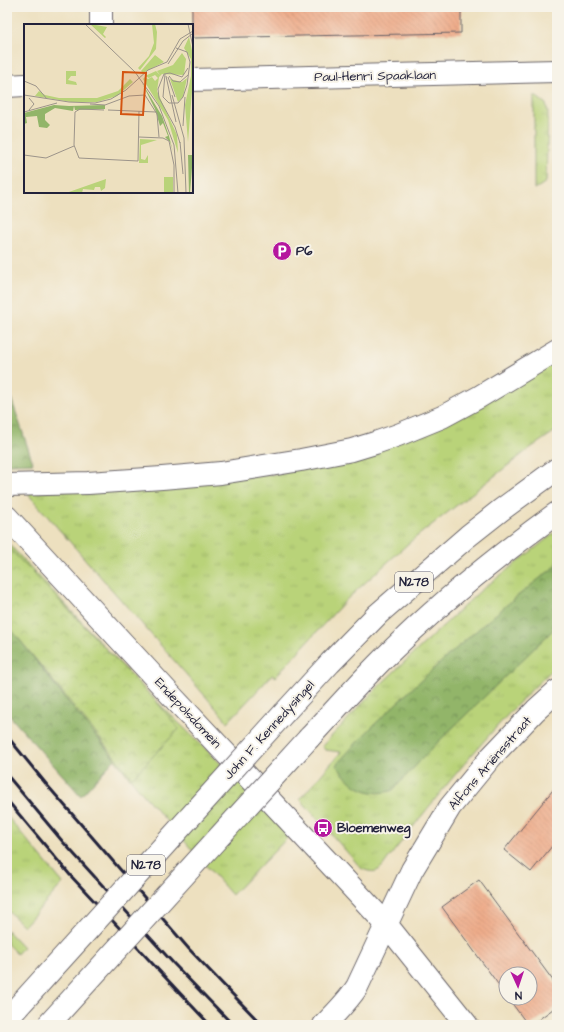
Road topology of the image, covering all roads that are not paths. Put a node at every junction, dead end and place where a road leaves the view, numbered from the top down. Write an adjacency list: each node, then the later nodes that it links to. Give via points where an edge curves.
1 (101, 7): 2 (main road)
2 (101, 24)
3 (557, 71): 4 (main road, Paul-Henri Spaaklaan)
4 (193, 80)
5 (24, 85): 6 (main road)
6 (7, 86)
7 (557, 350): 9 (main road, via 442,417 398,435 344,452 221,473 96,483)
8 (557, 469): 14 (main road, John F. Kennedysingel / N278, bridge, via 468,536 384,609 330,663)
9 (7, 485)
10 (557, 513): 15 (main road, N278, bridge, via 434,611 385,658)
11 (7, 517): 13 (main road, Endepolsdomein)
12 (557, 691): 13 (main road, Alfons Ariënsstraat, via 491,757 450,807 412,870)
13 (387, 925): 16 (main road, Alfons Ariënsstraat, via 357,987); 17 (main road)
14 (7, 1019)
15 (48, 1025)
16 (324, 1025)
17 (467, 1025)

